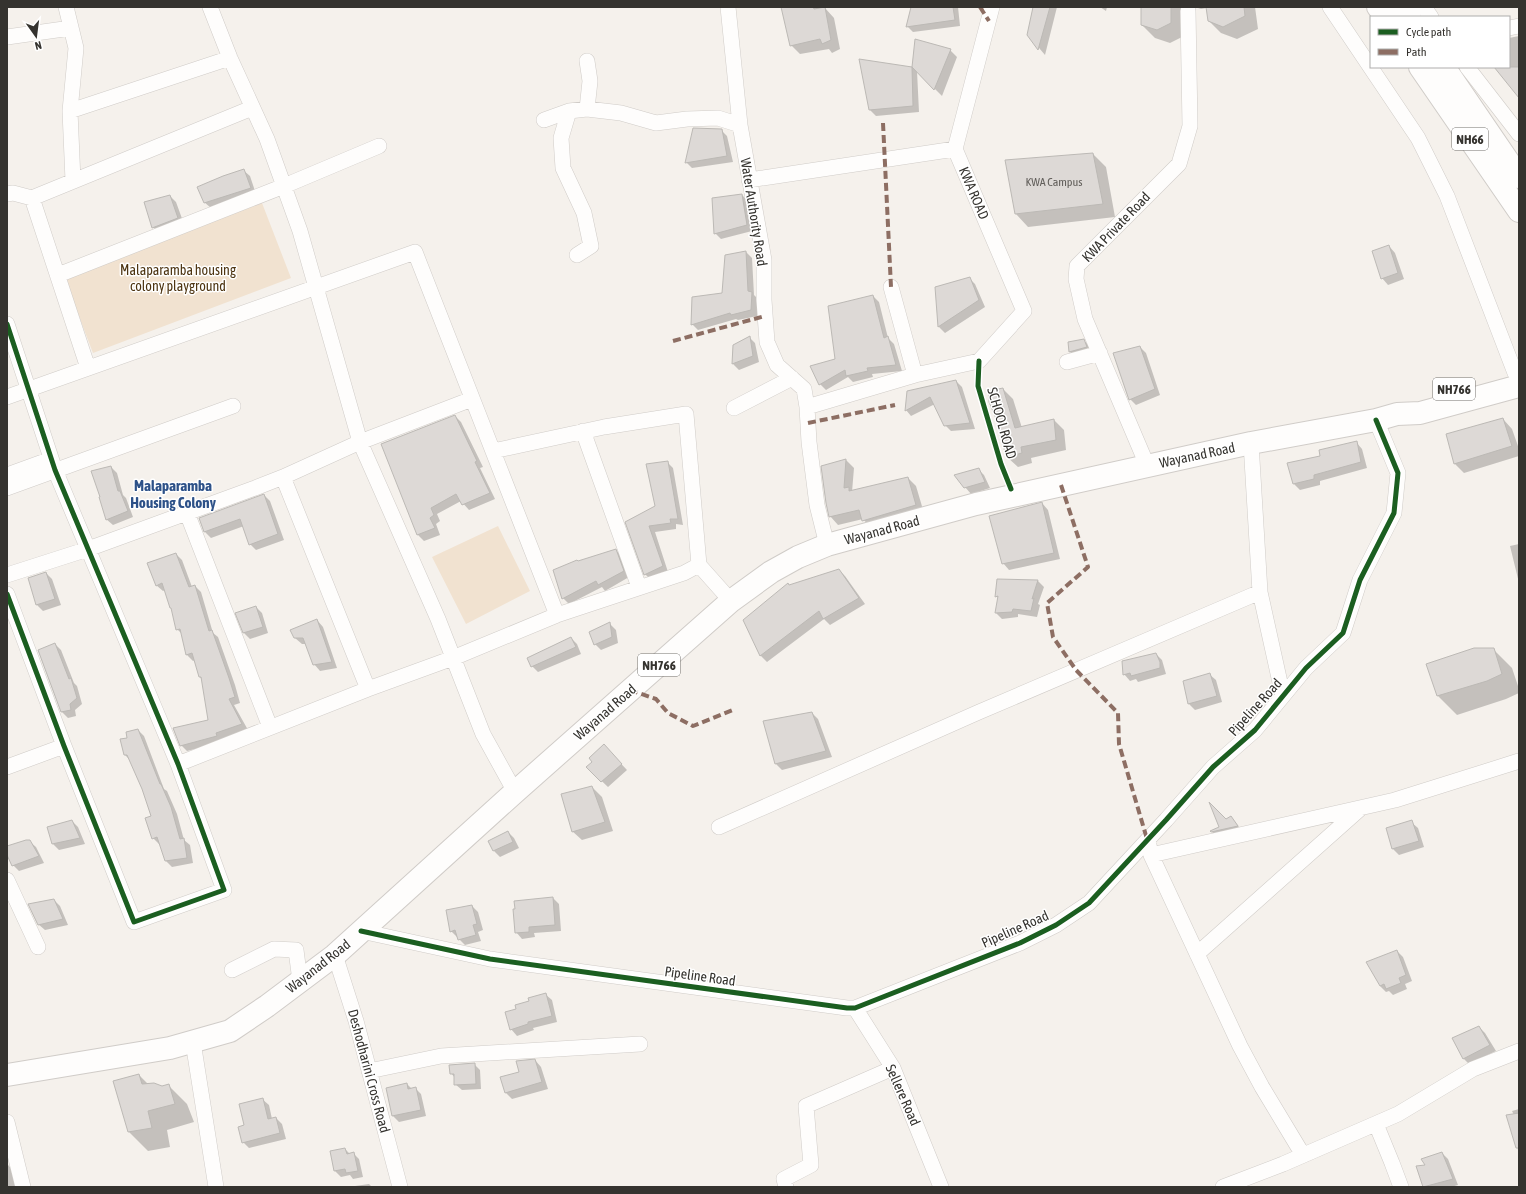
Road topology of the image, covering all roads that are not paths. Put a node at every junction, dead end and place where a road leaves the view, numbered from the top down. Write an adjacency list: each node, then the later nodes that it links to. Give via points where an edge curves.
1 (66, 7): 13 (street)
2 (210, 7): 15 (street)
3 (728, 7): 27 (street, Water Authority Road)
4 (992, 7): 30 (street, KWA ROAD)
5 (1330, 7): 17 (street)
6 (1378, 7): 10 (highway)
7 (1403, 7): 11 (highway)
8 (1424, 7): 12 (street)
9 (1188, 11): 43 (street, KWA Private Road, via 1190,126 1179,164 1077,266 1076,279 1085,319)
10 (1385, 16)
11 (1409, 16)
12 (1431, 16)
13 (71, 28): 14 (street); 24 (street, via 76,48)
14 (7, 37)
15 (230, 58): 22 (street); 24 (street)
16 (587, 61): 23 (street, via 590,81)
17 (1370, 67)
18 (1371, 68): 48 (street, via 1418,138 1447,196)
19 (1421, 68): 37 (highway, NH66)
20 (1445, 68): 31 (highway, NH66)
21 (1469, 68): 28 (street)
22 (252, 108): 33 (street); 34 (street, via 267,139)
23 (587, 109): 25 (street); 27 (street, via 621,113 656,123 718,118)
24 (70, 111): 33 (street)
25 (569, 111): 26 (street); 38 (street, via 561,138 563,168 584,213 591,246)
26 (544, 120)
27 (740, 125): 32 (street, Water Authority Road)
28 (1519, 134)
29 (379, 146): 34 (street)
30 (956, 149): 32 (street); 46 (street, KWA ROAD, via 1024,311 979,361)
31 (1519, 177)
32 (749, 180): 47 (street, Water Authority Road, via 764,260 767,342 777,365)
33 (73, 181): 36 (street)
34 (284, 186): 39 (street); 40 (street)
35 (7, 194): 36 (street)
36 (32, 198): 39 (street)
37 (1519, 211)
38 (577, 255)
39 (58, 275): 45 (street)
40 (316, 286): 45 (street); 51 (street, via 415,252); 57 (street)
41 (891, 287): 46 (street)
42 (7, 324): 49 (street)
43 (1100, 353): 44 (street); 61 (street, KWA Private Road)
44 (1067, 362)
45 (88, 368): 49 (street)
46 (915, 375): 53 (street)
47 (792, 378): 53 (street, Water Authority Road, via 804,389); 54 (street)
48 (1518, 381): 55 (highway, Wayanad Road / NH766, via 1420,413 1397,414)
49 (28, 390): 50 (street); 60 (street)
50 (7, 397)
51 (472, 399): 57 (street); 59 (street)
52 (233, 406): 60 (street)
53 (807, 407): 66 (street, Water Authority Road, via 817,505)
54 (734, 408)
55 (1376, 420): 58 (highway, Wayanad Road / NH766); 77 (street, Pipeline Road, via 1398,473 1394,513 1360,580 1343,633 1306,668)
56 (583, 431): 59 (street); 68 (street, via 686,414); 70 (street)
57 (360, 442): 63 (street); 75 (street)
58 (1251, 443): 61 (highway, Wayanad Road / NH766); 71 (street)
59 (493, 451): 74 (street)
60 (53, 465): 62 (street); 64 (street); 67 (street)
61 (1147, 465): 66 (highway, Wayanad Road / NH766, via 976,504)
62 (7, 475)
63 (283, 477): 65 (street); 76 (street)
64 (7, 488)
65 (187, 513): 67 (street); 78 (street)
66 (827, 545): 73 (highway, Wayanad Road / NH766, via 771,572)
67 (88, 549): 69 (street); 81 (street)
68 (699, 565): 70 (street, via 684,573); 73 (street)
69 (7, 575)
70 (639, 587): 74 (street)
71 (1260, 592): 77 (street); 85 (street)
72 (7, 594): 79 (street)
73 (731, 601): 83 (highway, Wayanad Road / NH766)
74 (557, 615): 75 (street)
75 (453, 658): 76 (street); 83 (street, via 483,734)
76 (368, 689): 78 (street)
77 (1283, 696): 86 (street, Pipeline Road, via 1255,730 1213,767)
78 (270, 727): 81 (street)
79 (64, 746): 81 (street, via 134,922 224,890); 82 (street)
80 (1519, 761): 84 (street, via 1394,800)
81 (178, 764)
82 (7, 767)
83 (515, 792): 89 (highway, Wayanad Road / NH766)
84 (1362, 807): 87 (street); 91 (street)
85 (719, 827)
86 (1147, 839): 87 (street); 95 (street, Pipeline Road, via 1089,903 1056,925 1020,943)
87 (1152, 855): 91 (street)
88 (7, 880): 90 (street)
89 (361, 931): 92 (highway, Wayanad Road / NH766); 95 (street, Pipeline Road, via 490,959)
90 (38, 947)
91 (1197, 954): 104 (street, via 1262,1088)
92 (335, 955): 94 (highway, Wayanad Road / NH766); 100 (street, Deshodharini Cross Road)
93 (232, 970): 94 (street, via 274,949 296,950)
94 (300, 981): 96 (highway, Wayanad Road / NH766, via 230,1031)
95 (855, 1008): 99 (street, Sellere Road)
96 (193, 1042): 101 (highway, Wayanad Road / NH766); 106 (street)
97 (640, 1044): 100 (street, via 441,1056)
98 (1519, 1051): 103 (street, via 1473,1069 1398,1114)
99 (893, 1068): 108 (street, via 806,1106 811,1165 784,1179); 109 (street, Sellere Road)
100 (369, 1071): 107 (street, Deshodharini Cross Road)
101 (7, 1075)
102 (7, 1122): 105 (street)
103 (1376, 1124): 104 (street); 111 (street)
104 (1303, 1155): 110 (street)
105 (23, 1187)
106 (216, 1187)
107 (400, 1187)
108 (786, 1187)
109 (941, 1187)
110 (1223, 1187)
111 (1400, 1187)

